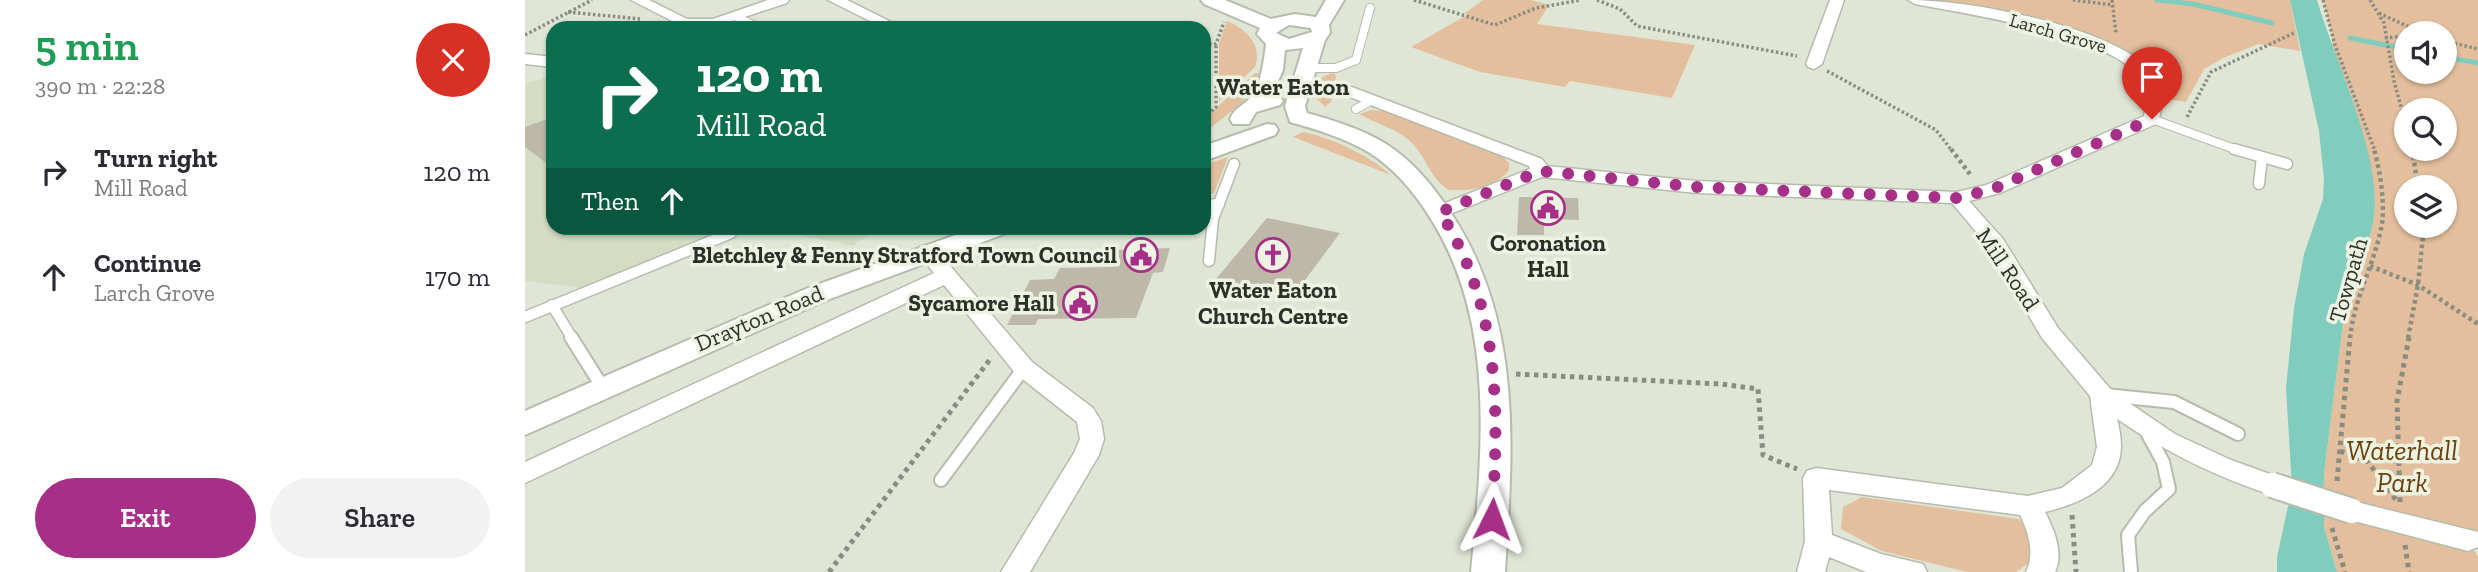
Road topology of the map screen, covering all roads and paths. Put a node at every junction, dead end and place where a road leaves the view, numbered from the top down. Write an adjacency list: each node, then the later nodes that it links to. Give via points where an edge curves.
1 (592, 0): 18 (path)
2 (638, 0): 24 (street)
3 (782, 0): 21 (street)
4 (835, 0): 27 (street)
5 (1210, 0): 19 (street)
6 (1316, 0): 30 (street)
7 (1335, 0): 31 (street)
8 (1414, 0): 9 (path, via 1495,25 1536,8)
9 (1581, 0)
10 (1597, 0): 43 (path, via 1630,15 1637,26)
11 (1837, 0): 43 (street)
12 (1915, 0): 40 (street, Larch Grove, via 2057,30)
13 (2073, 0): 16 (path)
14 (2323, 0): 73 (path, Towpath, via 2379,166 2382,223)
15 (2370, 0): 20 (path)
16 (2112, 3): 40 (path)
17 (1370, 8): 44 (lane, via 1356,61 1336,68)
18 (568, 12): 22 (path); 23 (path)
19 (1238, 12): 30 (street); 37 (path, via 1225,18)
20 (2378, 12): 28 (path); 35 (path)
21 (735, 16): 25 (street); 26 (lane)
22 (641, 19)
23 (550, 21)
24 (680, 21)
25 (720, 21)
26 (745, 21)
27 (881, 21)
28 (2397, 21)
29 (546, 23): 33 (path)
30 (1276, 30): 31 (street, via 1298,44); 48 (street, via 1273,70)
31 (1318, 32): 44 (street)
32 (2296, 32): 55 (path, via 2211,72)
33 (525, 34)
34 (2394, 40): 35 (path)
35 (2386, 43): 46 (path)
36 (1211, 44): 37 (path)
37 (1216, 44): 51 (path, via 1216,107)
38 (2457, 44): 39 (path)
39 (2478, 49)
40 (2117, 50): 52 (street, Larch Grove, via 2145,73 2155,92)
41 (525, 60): 42 (street)
42 (546, 62)
43 (1815, 62): 63 (path, via 1936,130)
44 (1307, 68): 50 (street)
45 (1343, 89): 47 (street)
46 (2399, 98)
47 (1372, 100): 49 (lane); 61 (street, via 1536,163)
48 (1258, 103): 50 (street, via 1274,101); 53 (street, via 1244,111)
49 (1356, 109)
50 (1296, 111): 54 (street, via 1290,124); 67 (street, via 1379,149)
51 (1211, 112)
52 (2152, 119): 55 (lane); 63 (street)
53 (1241, 120): 54 (street, via 1248,127); 56 (street)
54 (1267, 130): 57 (street)
55 (2179, 131): 58 (lane)
56 (1211, 137)
57 (1211, 151)
58 (2262, 157): 60 (lane); 62 (lane)
59 (1234, 164): 65 (lane)
60 (2287, 164)
61 (1540, 171): 64 (street, via 1697,187); 67 (street)
62 (2259, 184)
63 (1983, 191): 64 (street)
64 (1957, 198): 83 (street, Mill Road, via 1996,243 2050,332)
65 (1219, 204): 66 (lane); 72 (lane)
66 (1211, 205)
67 (1440, 212): 81 (street, via 1473,275)
68 (726, 235): 76 (lane)
69 (976, 235): 71 (street, Drayton Road)
70 (2423, 238): 75 (path)
71 (927, 251): 74 (street); 82 (street, Drayton Road, via 777,309)
72 (1209, 261)
73 (2370, 266): 75 (path); 87 (path, Towpath, via 2352,319)
74 (947, 275): 79 (street); 88 (street, Drayton Road)
75 (2418, 285): 78 (path); 87 (path, via 2397,401 2400,506 2368,462)
76 (552, 306): 77 (lane); 82 (lane)
77 (525, 317)
78 (2478, 324)
79 (1003, 342): 80 (street); 97 (path)
80 (1024, 368): 90 (lane); 98 (street, via 1084,414 1092,439)
81 (1494, 373): 89 (path, via 1758,389 1763,455); 99 (street, via 1495,458)
82 (603, 388): 84 (street, Drayton Road)
83 (2103, 396): 85 (street, Mill Road); 86 (lane, via 2174,402); 92 (street, via 2109,447 2103,470)
84 (525, 424)
85 (2142, 424): 94 (street, Mill Road, bridge, via 2223,467); 104 (lane, via 2163,462 2169,489 2128,535)
86 (2238, 434)
87 (2340, 451): 91 (path, Towpath)
88 (525, 473)
89 (1816, 478): 93 (street); 95 (street)
90 (941, 480)
91 (2337, 484)
92 (2070, 496): 93 (street); 103 (path)
93 (2028, 506): 102 (street, via 2040,528 2046,562)
94 (2343, 514): 96 (street, Mill Road); 105 (path, via 2332,528)
95 (1819, 541): 100 (street); 101 (street, via 1878,565)
96 (2473, 541)
97 (829, 572)
98 (1015, 572)
99 (1487, 572)
100 (1811, 572)
101 (1913, 572)
102 (2040, 572)
103 (2076, 572)
104 (2131, 572)
105 (2345, 572)

